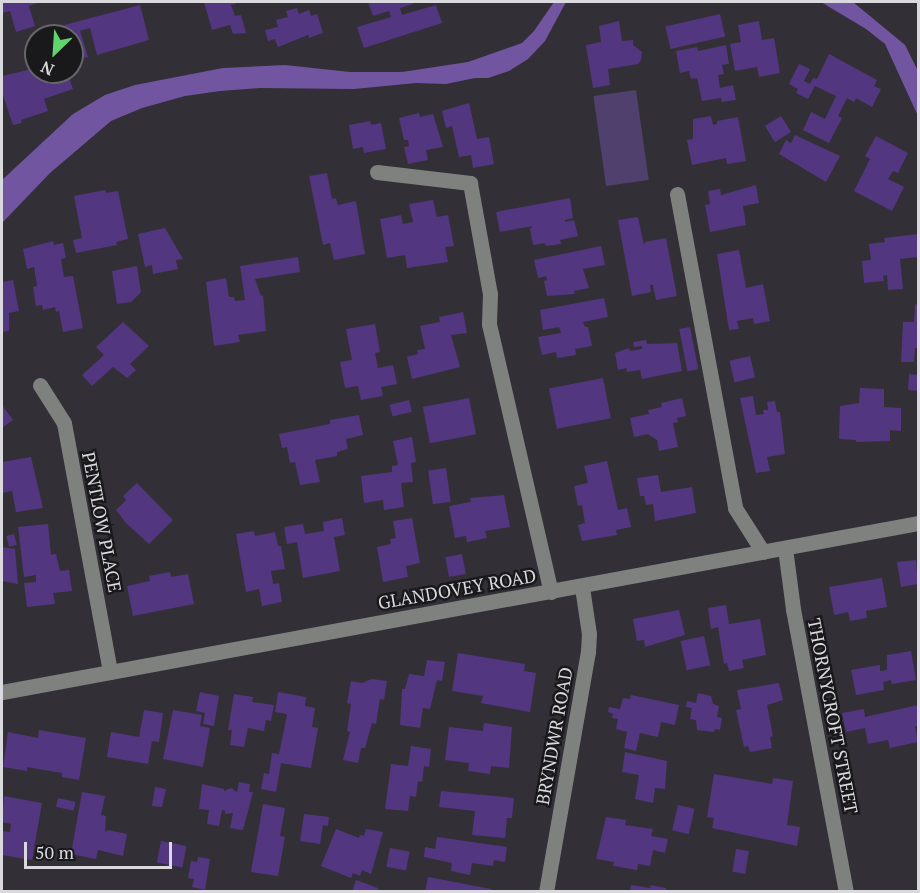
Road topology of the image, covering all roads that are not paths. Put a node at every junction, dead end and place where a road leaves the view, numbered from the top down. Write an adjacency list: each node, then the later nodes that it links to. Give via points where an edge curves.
1 (377, 172): 8 (street, via 470,183 490,294 489,324)
2 (677, 194): 6 (street, via 735,508)
3 (40, 385): 9 (street, PENTLOW PLACE, via 64,423)
4 (918, 523): 5 (street, GLANDOVEY ROAD)
5 (785, 548): 6 (street, GLANDOVEY ROAD); 12 (street, THORNYCROFT STREET)
6 (763, 552): 7 (street, GLANDOVEY ROAD)
7 (582, 587): 8 (street, GLANDOVEY ROAD); 11 (street, BRYNDWR ROAD, via 588,652)
8 (550, 592): 9 (street, GLANDOVEY ROAD)
9 (110, 672): 10 (street, GLANDOVEY ROAD)
10 (2, 692)
11 (546, 891)
12 (846, 891)

